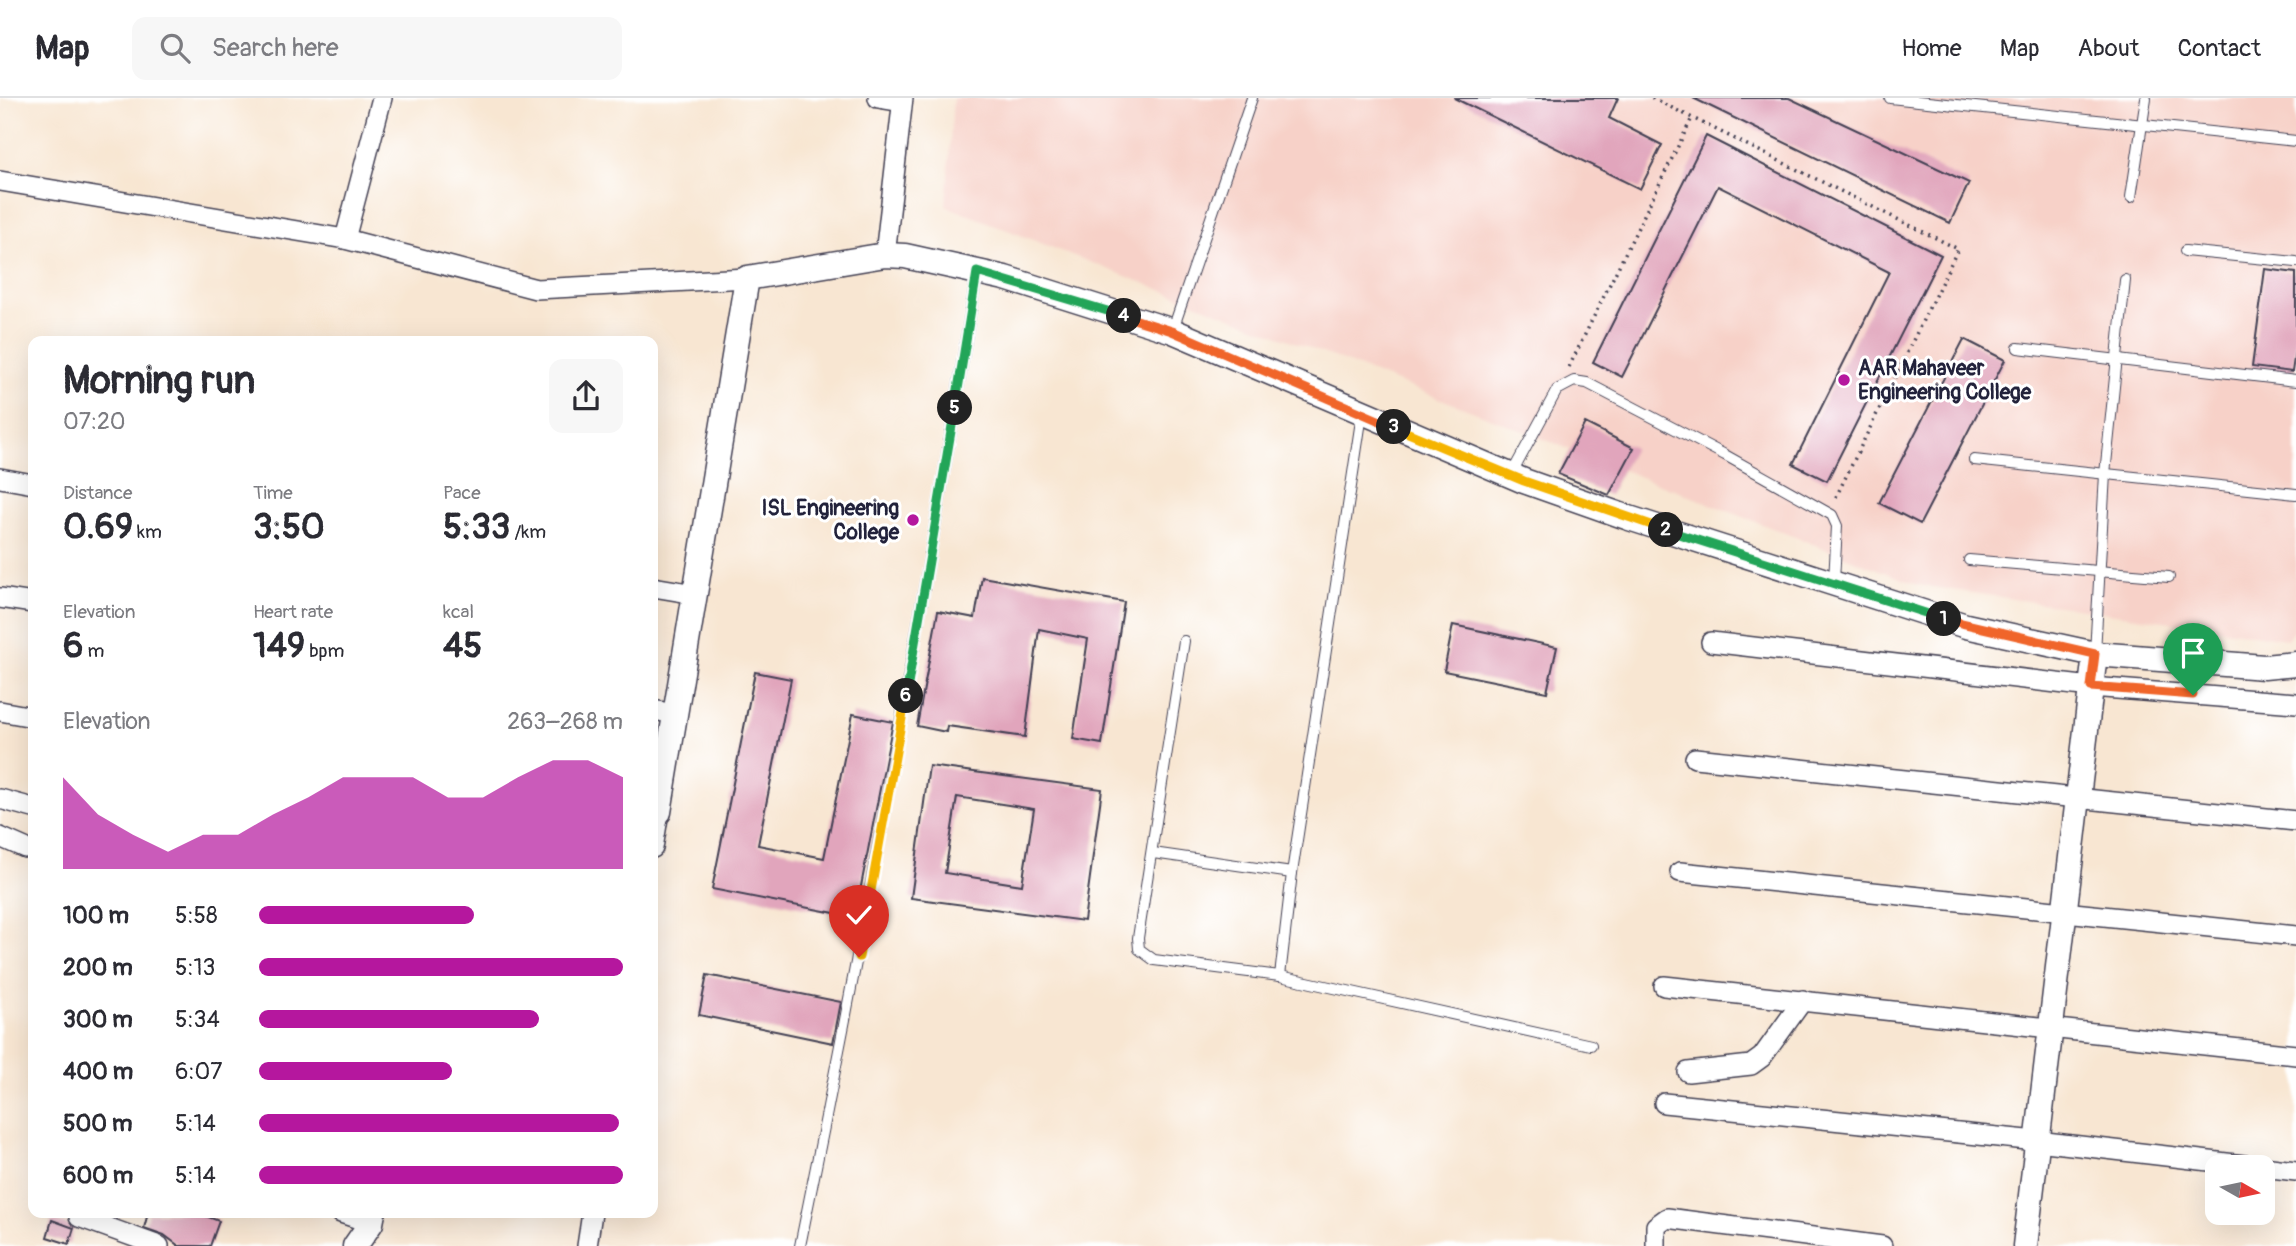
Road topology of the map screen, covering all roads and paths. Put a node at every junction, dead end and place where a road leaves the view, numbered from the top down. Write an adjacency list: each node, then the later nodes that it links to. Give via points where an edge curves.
1 (382, 98): 13 (street)
2 (878, 98): 7 (street)
3 (1252, 98): 20 (lane)
4 (1651, 98): 8 (path)
5 (1890, 98): 9 (lane)
6 (2146, 98): 9 (lane)
7 (902, 100): 15 (street)
8 (1692, 118): 24 (path); 32 (path, via 1958,250)
9 (2142, 125): 10 (lane); 12 (lane)
10 (2296, 141)
11 (0, 181): 13 (street)
12 (2131, 197)
13 (345, 239): 18 (street, via 536,289)
14 (2185, 251): 16 (lane)
15 (885, 255): 17 (street); 18 (street)
16 (2296, 262)
17 (977, 272): 20 (street); 81 (lane, via 874,877)
18 (747, 278): 38 (street)
19 (2125, 280): 22 (lane)
20 (1172, 331): 25 (street)
21 (2018, 348): 22 (lane)
22 (2118, 360): 23 (lane); 27 (lane)
23 (2296, 381)
24 (1555, 395): 28 (lane); 32 (lane, via 1564,384 1587,383)
25 (1362, 414): 28 (street); 60 (lane)
26 (1974, 460): 27 (lane)
27 (2105, 474): 31 (lane); 34 (lane)
28 (1511, 476): 36 (street)
29 (0, 478): 30 (street)
30 (28, 483)
31 (2296, 494)
32 (1828, 513): 36 (lane, via 1837,526)
33 (1969, 560): 34 (lane)
34 (2099, 573): 35 (lane); 43 (lane)
35 (2169, 578)
36 (1833, 583): 43 (street, via 1966,626)
37 (658, 588): 38 (street)
38 (695, 594): 48 (street)
39 (0, 598): 40 (street)
40 (28, 602)
41 (1184, 641): 58 (lane)
42 (1711, 642): 45 (street)
43 (2095, 654): 44 (street, via 2264,667); 45 (street)
44 (2296, 664)
45 (2091, 687): 46 (street); 52 (street)
46 (2296, 703)
47 (0, 711): 49 (street)
48 (664, 712): 51 (street)
49 (28, 716)
50 (1695, 758): 52 (street)
51 (658, 788)
52 (2078, 797): 55 (street); 61 (street)
53 (0, 799): 54 (street)
54 (28, 807)
55 (2296, 821)
56 (0, 837): 57 (street)
57 (25, 848)
58 (1153, 853): 60 (lane); 63 (lane, via 1138,938 1145,956)
59 (1681, 872): 61 (street)
60 (1292, 873): 63 (lane)
61 (2064, 911): 62 (street); 66 (street)
62 (2296, 936)
63 (1280, 976): 67 (lane)
64 (1664, 986): 65 (street)
65 (1803, 1000): 66 (street); 69 (street, via 1762,1057 1751,1065)
66 (2050, 1027): 68 (street); 71 (street)
67 (1591, 1045)
68 (2296, 1055)
69 (1688, 1072)
70 (1664, 1103): 71 (street)
71 (2037, 1141): 72 (street); 84 (street)
72 (2205, 1160)
73 (2275, 1169): 74 (street)
74 (2296, 1171)
75 (82, 1218): 78 (street)
76 (372, 1218): 79 (street)
77 (591, 1218): 80 (street)
78 (159, 1246)
79 (357, 1246)
80 (587, 1246)
81 (800, 1246)
82 (1656, 1246): 83 (street, via 1656,1226 1667,1218)
83 (1882, 1246)
84 (2025, 1246)

